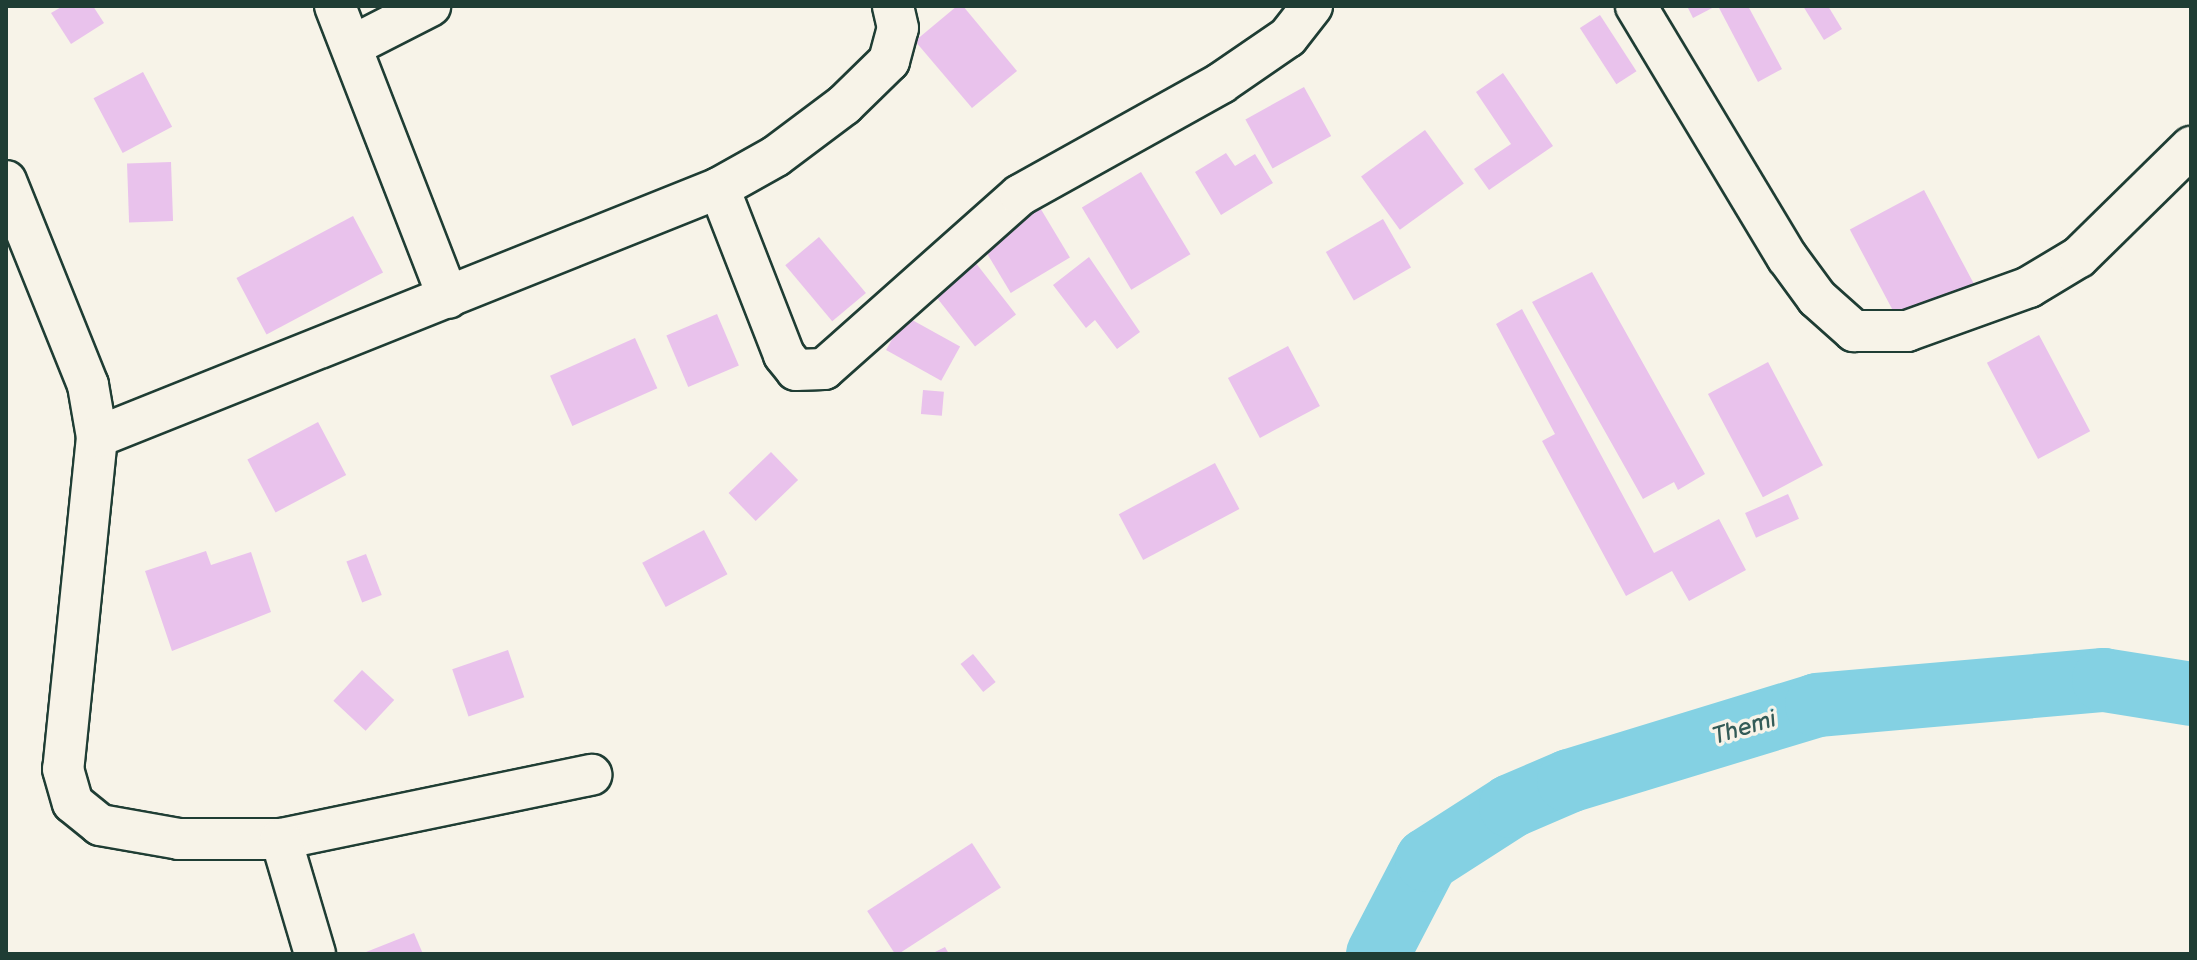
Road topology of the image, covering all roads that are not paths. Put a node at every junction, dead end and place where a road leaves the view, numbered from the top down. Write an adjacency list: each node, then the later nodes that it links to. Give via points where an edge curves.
1 (335, 6): 6 (street)
2 (430, 6): 6 (street)
3 (893, 6): 9 (street, via 898,28 889,61 810,131)
4 (1312, 6): 9 (street, via 1288,37 1221,83 1082,158 985,220 882,321 824,369 796,370 784,355)
5 (1636, 6): 7 (street, via 1787,257 1817,298 1854,331 1907,331 2029,287 2079,257)
6 (352, 46): 10 (street)
7 (2191, 147)
8 (6, 181): 11 (street, via 88,385)
9 (719, 188): 10 (street)
10 (448, 298): 11 (street)
11 (97, 437): 13 (street, via 63,769 73,803 100,825 179,839)
12 (591, 775): 13 (street)
13 (281, 839): 14 (street)
14 (315, 954)

